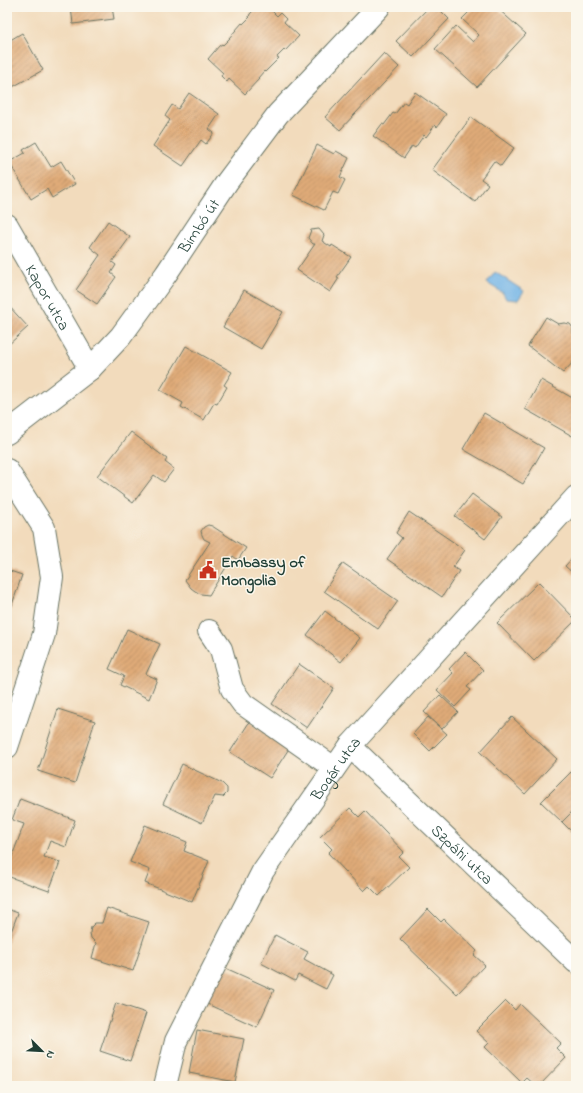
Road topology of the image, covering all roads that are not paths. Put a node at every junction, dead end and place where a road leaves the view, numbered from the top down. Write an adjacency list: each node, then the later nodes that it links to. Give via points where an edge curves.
1 (379, 7): 3 (street, Bimbó út, via 278,114 227,182 121,336)
2 (7, 225): 3 (street, Kapor utca)
3 (90, 368): 4 (street, Bimbó út)
4 (7, 433)
5 (7, 470): 9 (street, via 44,528 52,577 44,634)
6 (576, 497): 8 (street, Bogár utca)
7 (209, 631): 10 (street, via 221,649 232,689 243,704)
8 (350, 746): 10 (street, Bogár utca); 11 (street, Szpáhi utca)
9 (7, 747)
10 (334, 768): 12 (street, Bogár utca, via 263,871 176,1041)
11 (576, 962)
12 (165, 1086)

